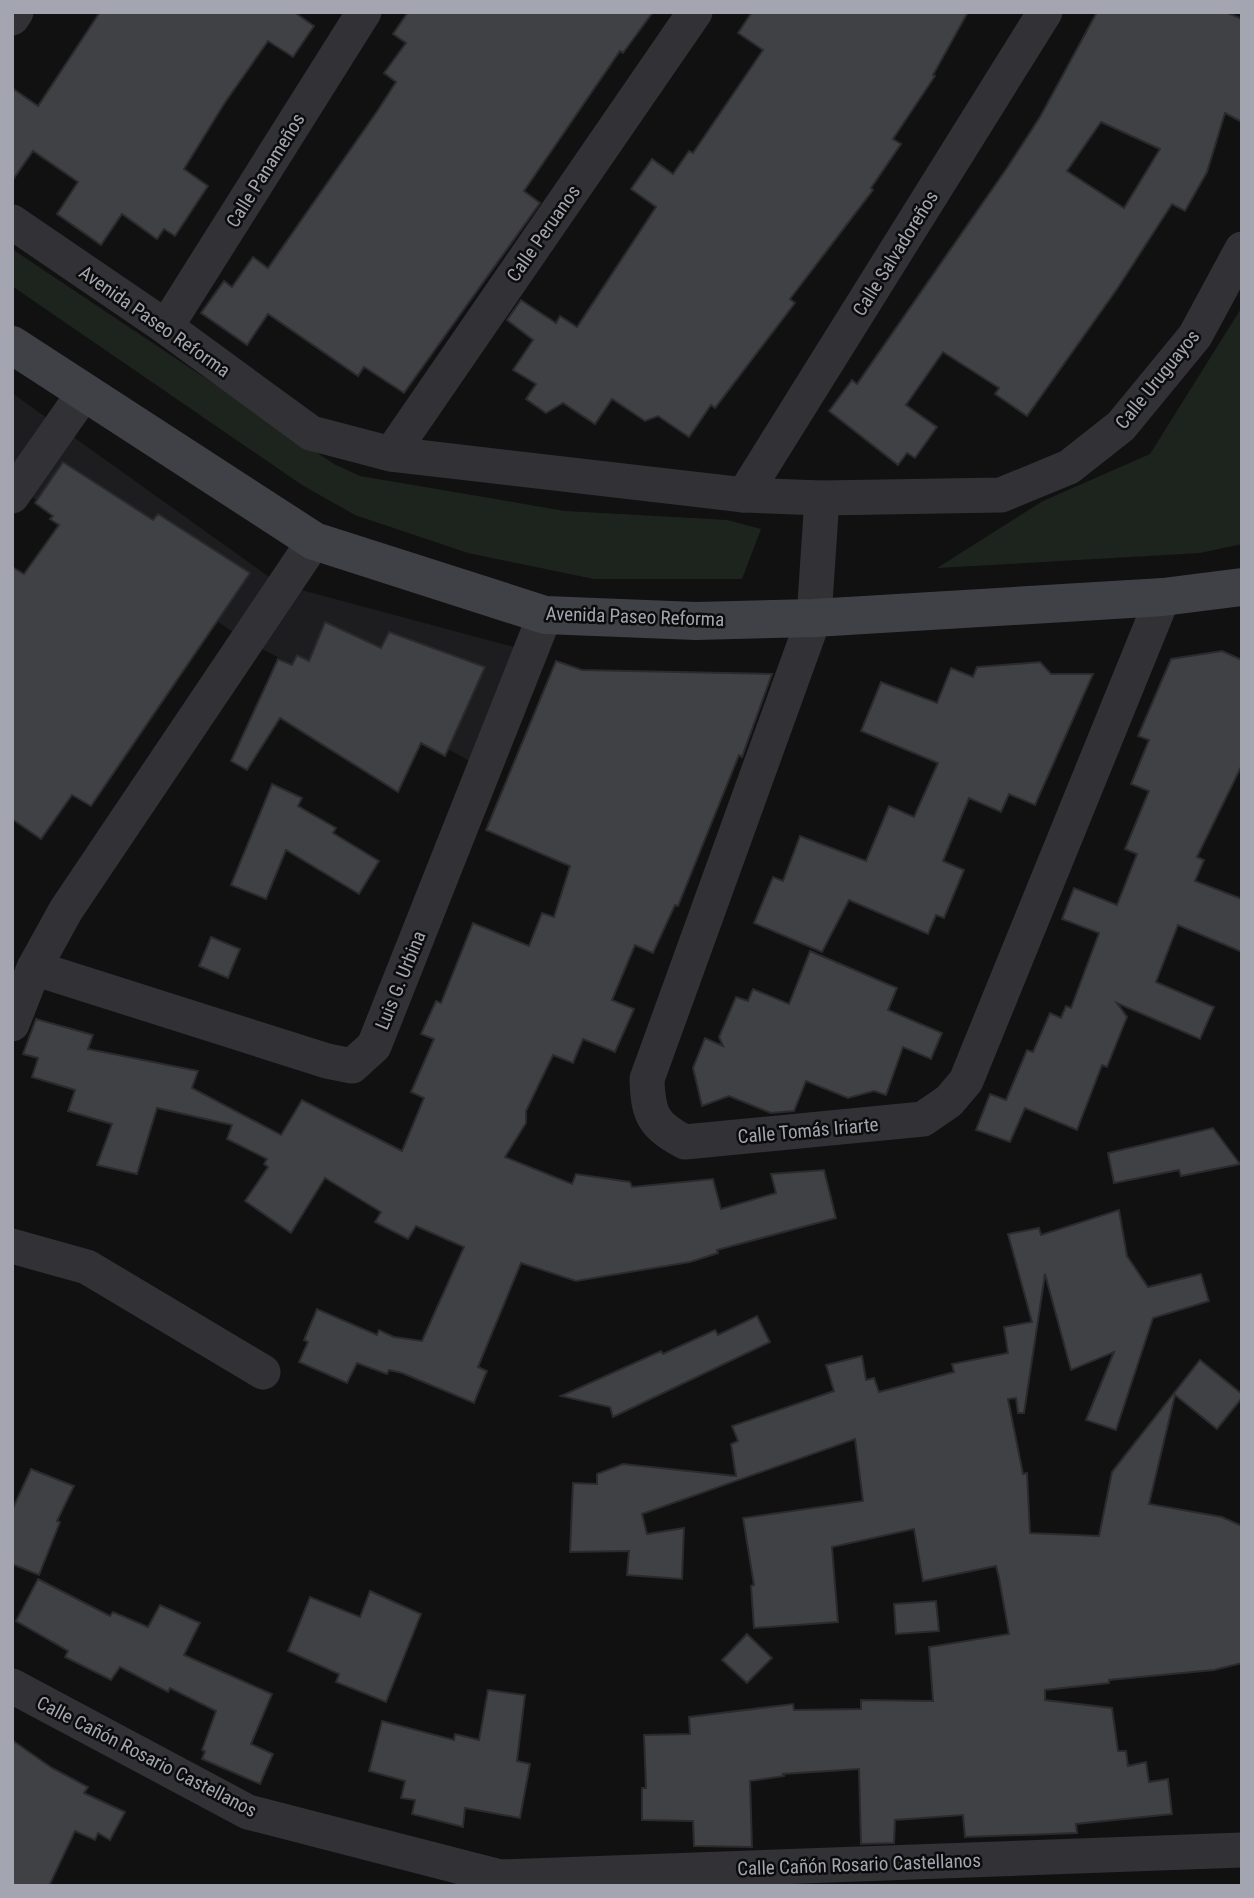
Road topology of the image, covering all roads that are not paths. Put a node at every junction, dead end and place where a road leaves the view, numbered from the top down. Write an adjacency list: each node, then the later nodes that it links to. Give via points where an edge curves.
1 (16, 12): 5 (street)
2 (364, 12): 8 (street, Calle Panameños)
3 (695, 12): 11 (street, Calle Peruanos)
4 (1045, 12): 12 (street, Calle Salvadoreños)
5 (12, 18)
6 (12, 222): 8 (street, Avenida Paseo Reforma)
7 (1242, 249): 13 (street, Calle Uruguayos, via 1195,336 1121,426 1069,467)
8 (166, 327): 11 (street, Avenida Paseo Reforma, via 311,433)
9 (12, 345): 10 (main road, Avenida Paseo Reforma)
10 (83, 393): 14 (street); 16 (main road, Avenida Paseo Reforma)
11 (391, 454): 12 (street, Avenida Paseo Reforma)
12 (744, 495): 15 (street, Avenida Paseo Reforma)
13 (1001, 495): 15 (street, Avenida Paseo Reforma)
14 (12, 496)
15 (822, 498): 20 (street, Calle Tomás Iriarte)
16 (314, 541): 19 (main road, Avenida Paseo Reforma); 21 (street, via 66,910)
17 (1242, 587): 18 (main road, Avenida Paseo Reforma)
18 (1163, 597): 20 (main road, Avenida Paseo Reforma); 20 (street, Calle Tomás Iriarte, via 966,1081 949,1101 923,1119 685,1142 662,1130 647,1106 646,1079)
19 (545, 615): 20 (main road, Avenida Paseo Reforma, via 696,621); 21 (street, Luis G. Urbina, via 374,1046 352,1066)
20 (814, 618)
21 (34, 968): 22 (street)
22 (12, 1024)
23 (12, 1246): 24 (street, via 87,1266)
24 (263, 1372)
25 (12, 1686): 26 (street, Calle Cañón Rosario Castellanos, via 248,1812 500,1877)
26 (1242, 1850)

